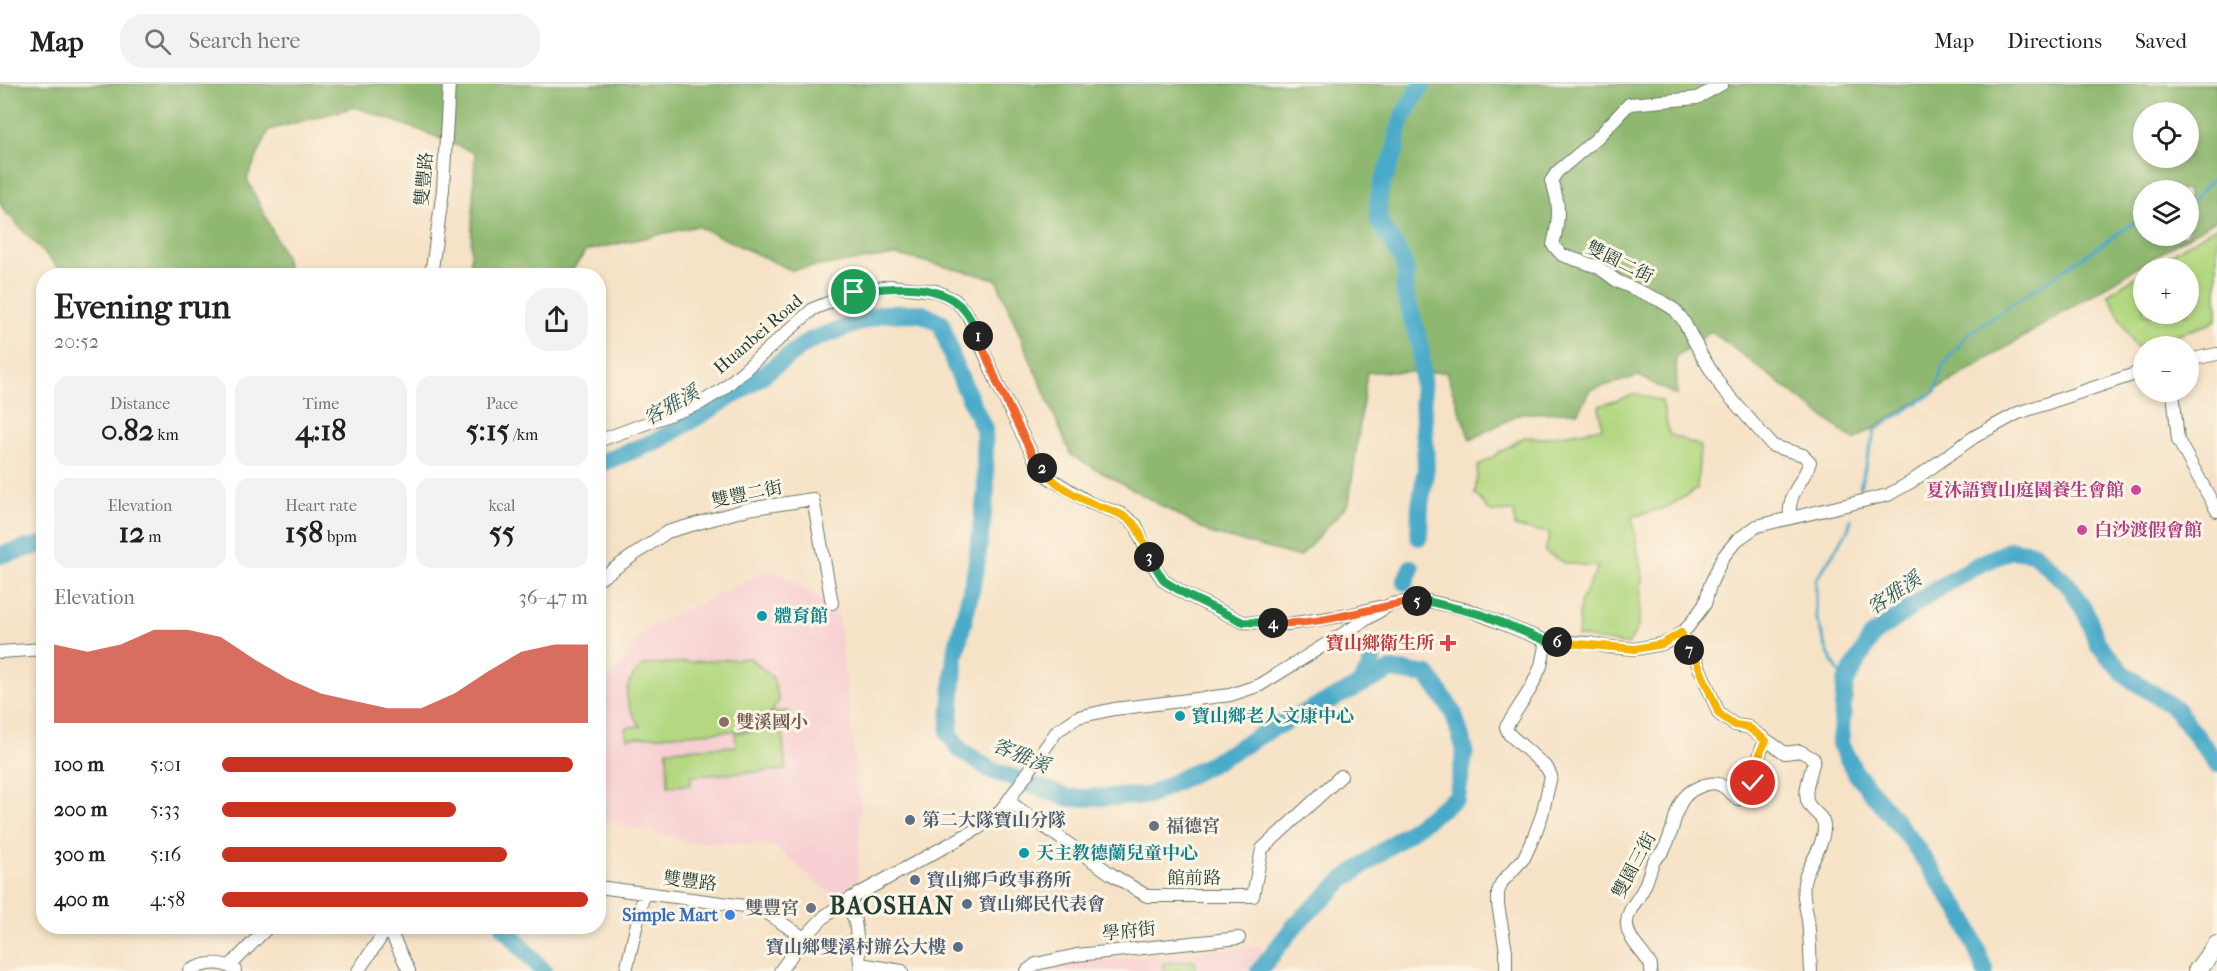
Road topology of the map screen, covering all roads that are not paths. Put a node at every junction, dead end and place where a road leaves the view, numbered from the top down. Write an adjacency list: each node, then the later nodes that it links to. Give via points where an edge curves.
1 (449, 84): 3 (street, 雙豐路, via 443,190)
2 (1722, 84): 10 (street, 雙園二街, via 1697,98 1629,104 1557,172 1551,181 1557,194 1559,222 1554,245 1562,255 1598,267 1675,310 1722,388 1773,446 1803,454 1810,462 1791,497)
3 (432, 268)
4 (2217, 354): 5 (street)
5 (2199, 358)
6 (2133, 376): 10 (street, via 2018,413 1974,437 1888,495)
7 (2174, 402): 9 (street, via 2178,440)
8 (606, 438): 13 (street, Huanbei Road, via 699,404 722,390 813,309 854,292 890,286 936,291 955,300 968,315 1003,396 1034,458 1048,477 1136,525 1150,561 1164,581 1243,622 1288,624)
9 (2217, 511)
10 (1790, 518): 14 (street, via 1757,526 1729,548 1705,604)
11 (606, 574): 12 (street, 雙豐二街, via 667,532 748,509 813,499)
12 (832, 603)
13 (1392, 604): 15 (street, Huanbei Road, via 1423,600 1469,610); 20 (street, via 1260,686 1230,695 1078,717 1057,731)
14 (1681, 633): 15 (street, Huanbei Road, via 1662,644 1635,649); 18 (street, via 1719,714 1735,725 1748,727)
15 (1546, 641): 39 (street, via 1531,688 1506,727 1551,776 1542,815 1524,858 1498,892)
16 (36, 650): 17 (street)
17 (0, 652)
18 (1766, 741): 40 (street, 雙園三街, via 1745,798 1738,799 1724,784 1712,783 1688,791 1675,813 1669,841 1654,860 1626,924 1652,966); 41 (street, via 1785,753 1800,751 1814,759 1807,802 1824,826 1805,878)
19 (1341, 776): 20 (street, 館前路, via 1262,849 1253,896 1147,896)
20 (1008, 801): 23 (street, via 978,829)
21 (606, 888): 22 (street, 雙豐路)
22 (644, 893): 27 (street, 雙豐路, via 760,908); 35 (street)
23 (846, 901): 27 (street); 30 (street, via 855,921)
24 (262, 934): 31 (street)
25 (383, 934): 33 (street)
26 (391, 934): 34 (street)
27 (804, 938): 36 (street)
28 (1239, 938): 38 (street, 學府街, via 1077,955 1036,964)
29 (2217, 945): 42 (highway)
30 (861, 968): 37 (street)
31 (233, 969): 32 (street, via 216,963)
32 (189, 971)
33 (358, 971)
34 (409, 971)
35 (626, 971)
36 (780, 971)
37 (902, 971)
38 (1027, 971)
39 (1506, 971)
40 (1651, 971)
41 (1811, 971)
42 (2197, 971)

